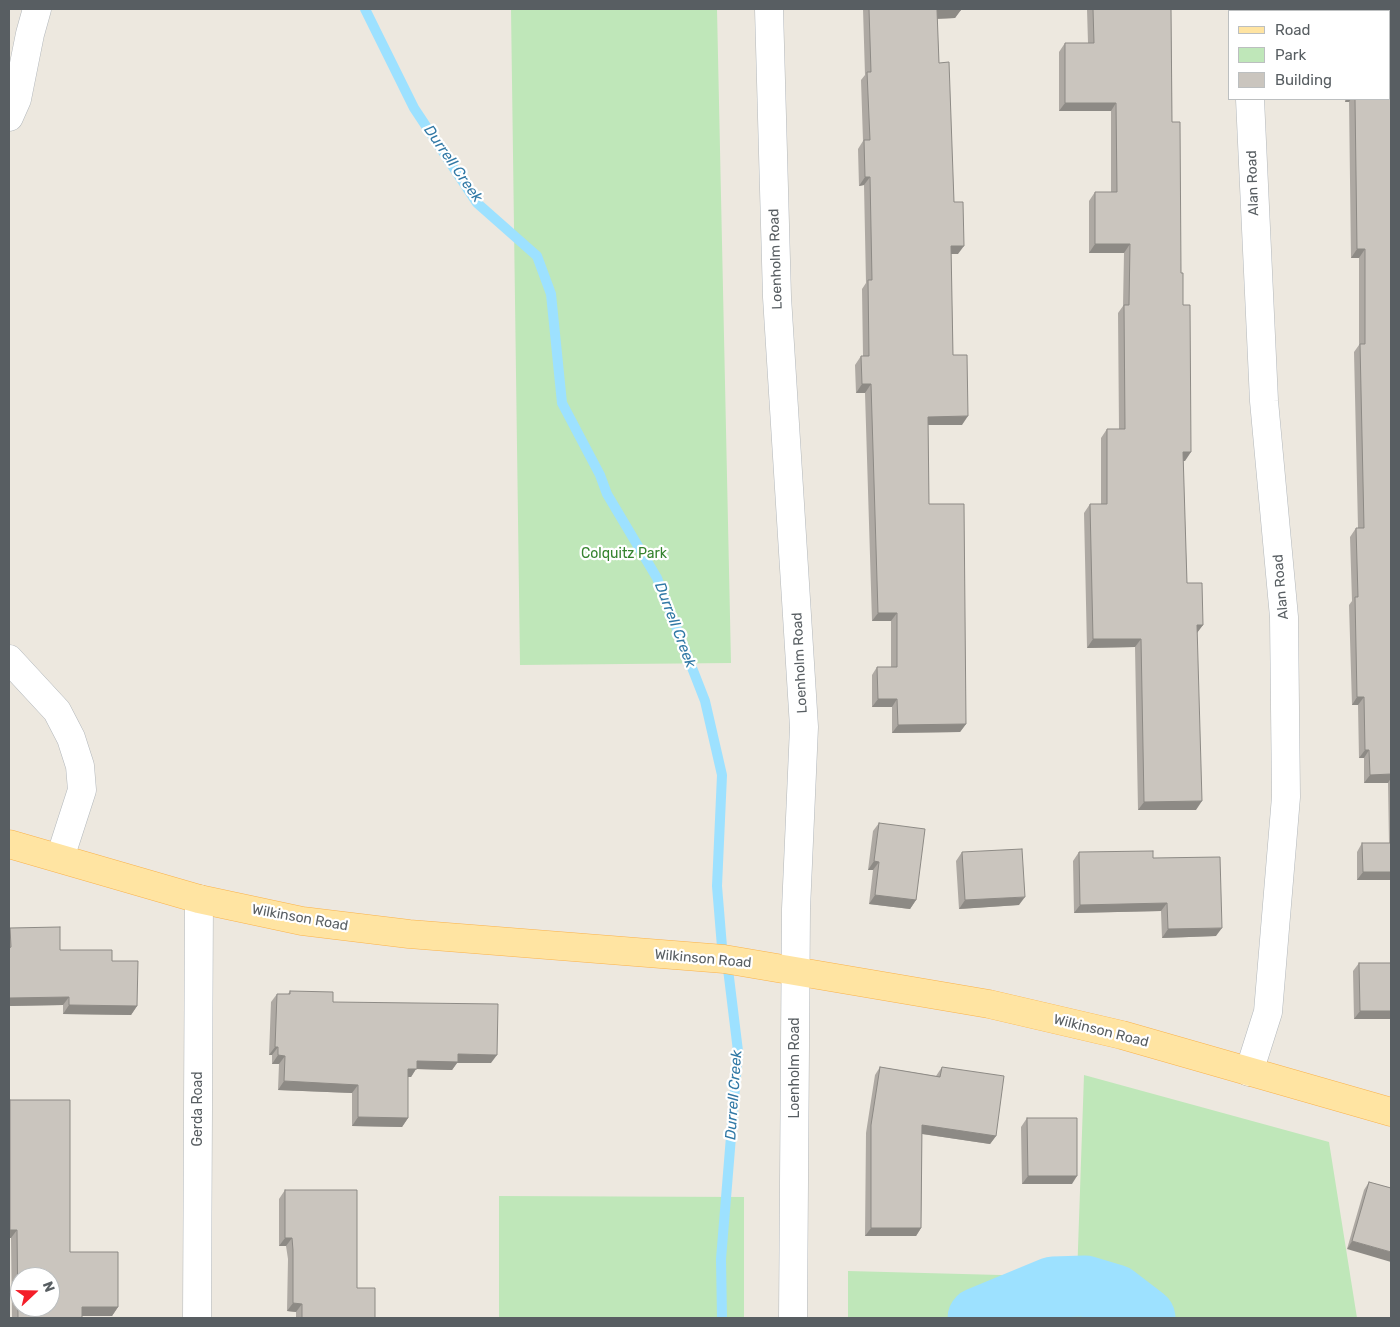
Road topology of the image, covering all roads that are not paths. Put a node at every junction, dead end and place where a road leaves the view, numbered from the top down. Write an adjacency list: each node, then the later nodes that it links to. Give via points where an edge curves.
1 (37, 9): 4 (street)
2 (769, 9): 9 (street, Loenholm Road, via 777,296 804,727)
3 (1250, 100): 10 (street, Alan Road, via 1264,401 1284,617 1286,797 1268,1012)
4 (9, 117)
5 (9, 659): 7 (street, via 57,711 72,738 80,766 82,790)
6 (9, 844): 7 (main road, Wilkinson Road)
7 (60, 858): 8 (main road, Wilkinson Road)
8 (199, 899): 9 (main road, Wilkinson Road, via 302,921 400,933 724,959); 12 (street, Gerda Road)
9 (796, 970): 10 (main road, Wilkinson Road, via 999,1006 1122,1035); 13 (street, Loenholm Road)
10 (1249, 1072): 11 (main road, Wilkinson Road)
11 (1391, 1112)
12 (197, 1318)
13 (793, 1318)

